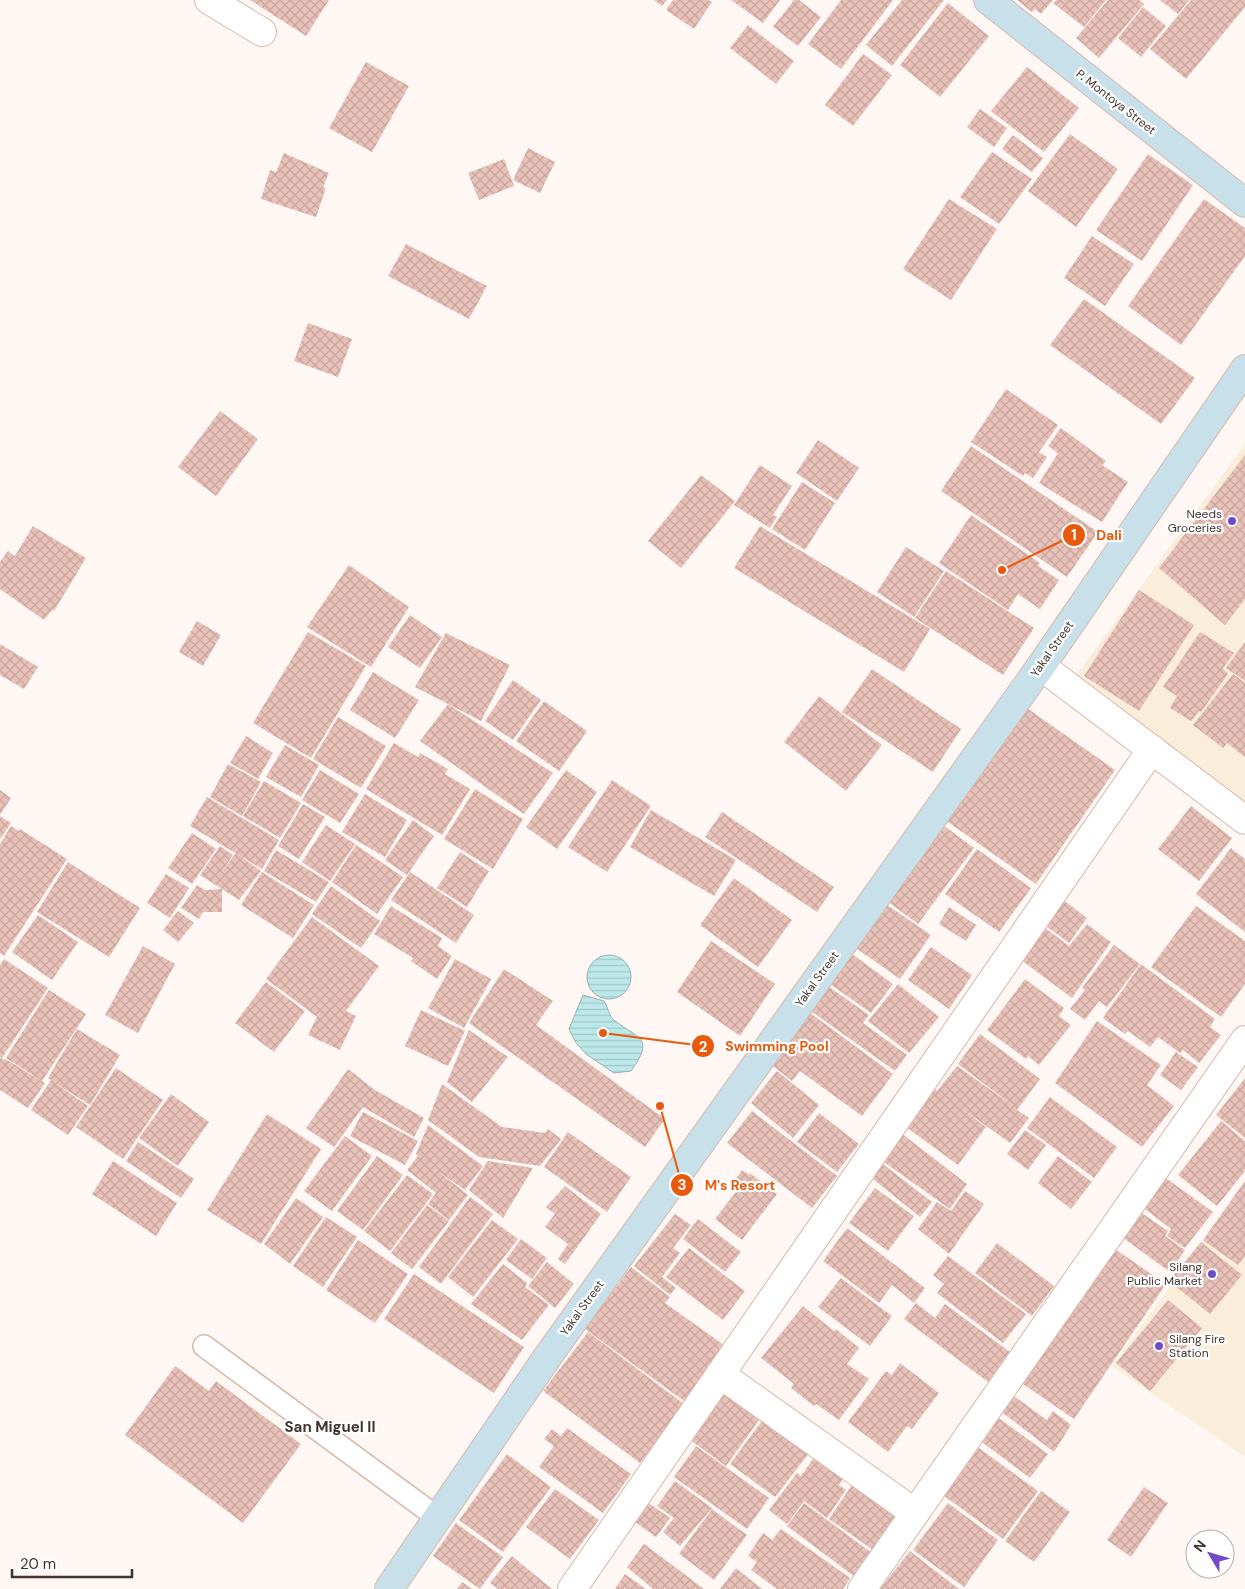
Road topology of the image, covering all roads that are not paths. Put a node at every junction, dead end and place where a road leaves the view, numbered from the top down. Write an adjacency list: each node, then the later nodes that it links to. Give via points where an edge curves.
1 (210, 0): 3 (street)
2 (988, 0): 4 (street, P. Montoya Street)
3 (262, 32)
4 (1245, 203)
5 (1245, 368): 6 (street, Yakal Street)
6 (1041, 666): 7 (street); 13 (street, Yakal Street, via 546,1359)
7 (1152, 749): 8 (street); 11 (street)
8 (1245, 820)
9 (1245, 1040): 12 (street)
10 (204, 1346): 13 (lane)
11 (720, 1374): 12 (street); 15 (street)
12 (914, 1513): 16 (street)
13 (438, 1518): 14 (street, Yakal Street)
14 (389, 1589)
15 (572, 1589)
16 (862, 1589)

